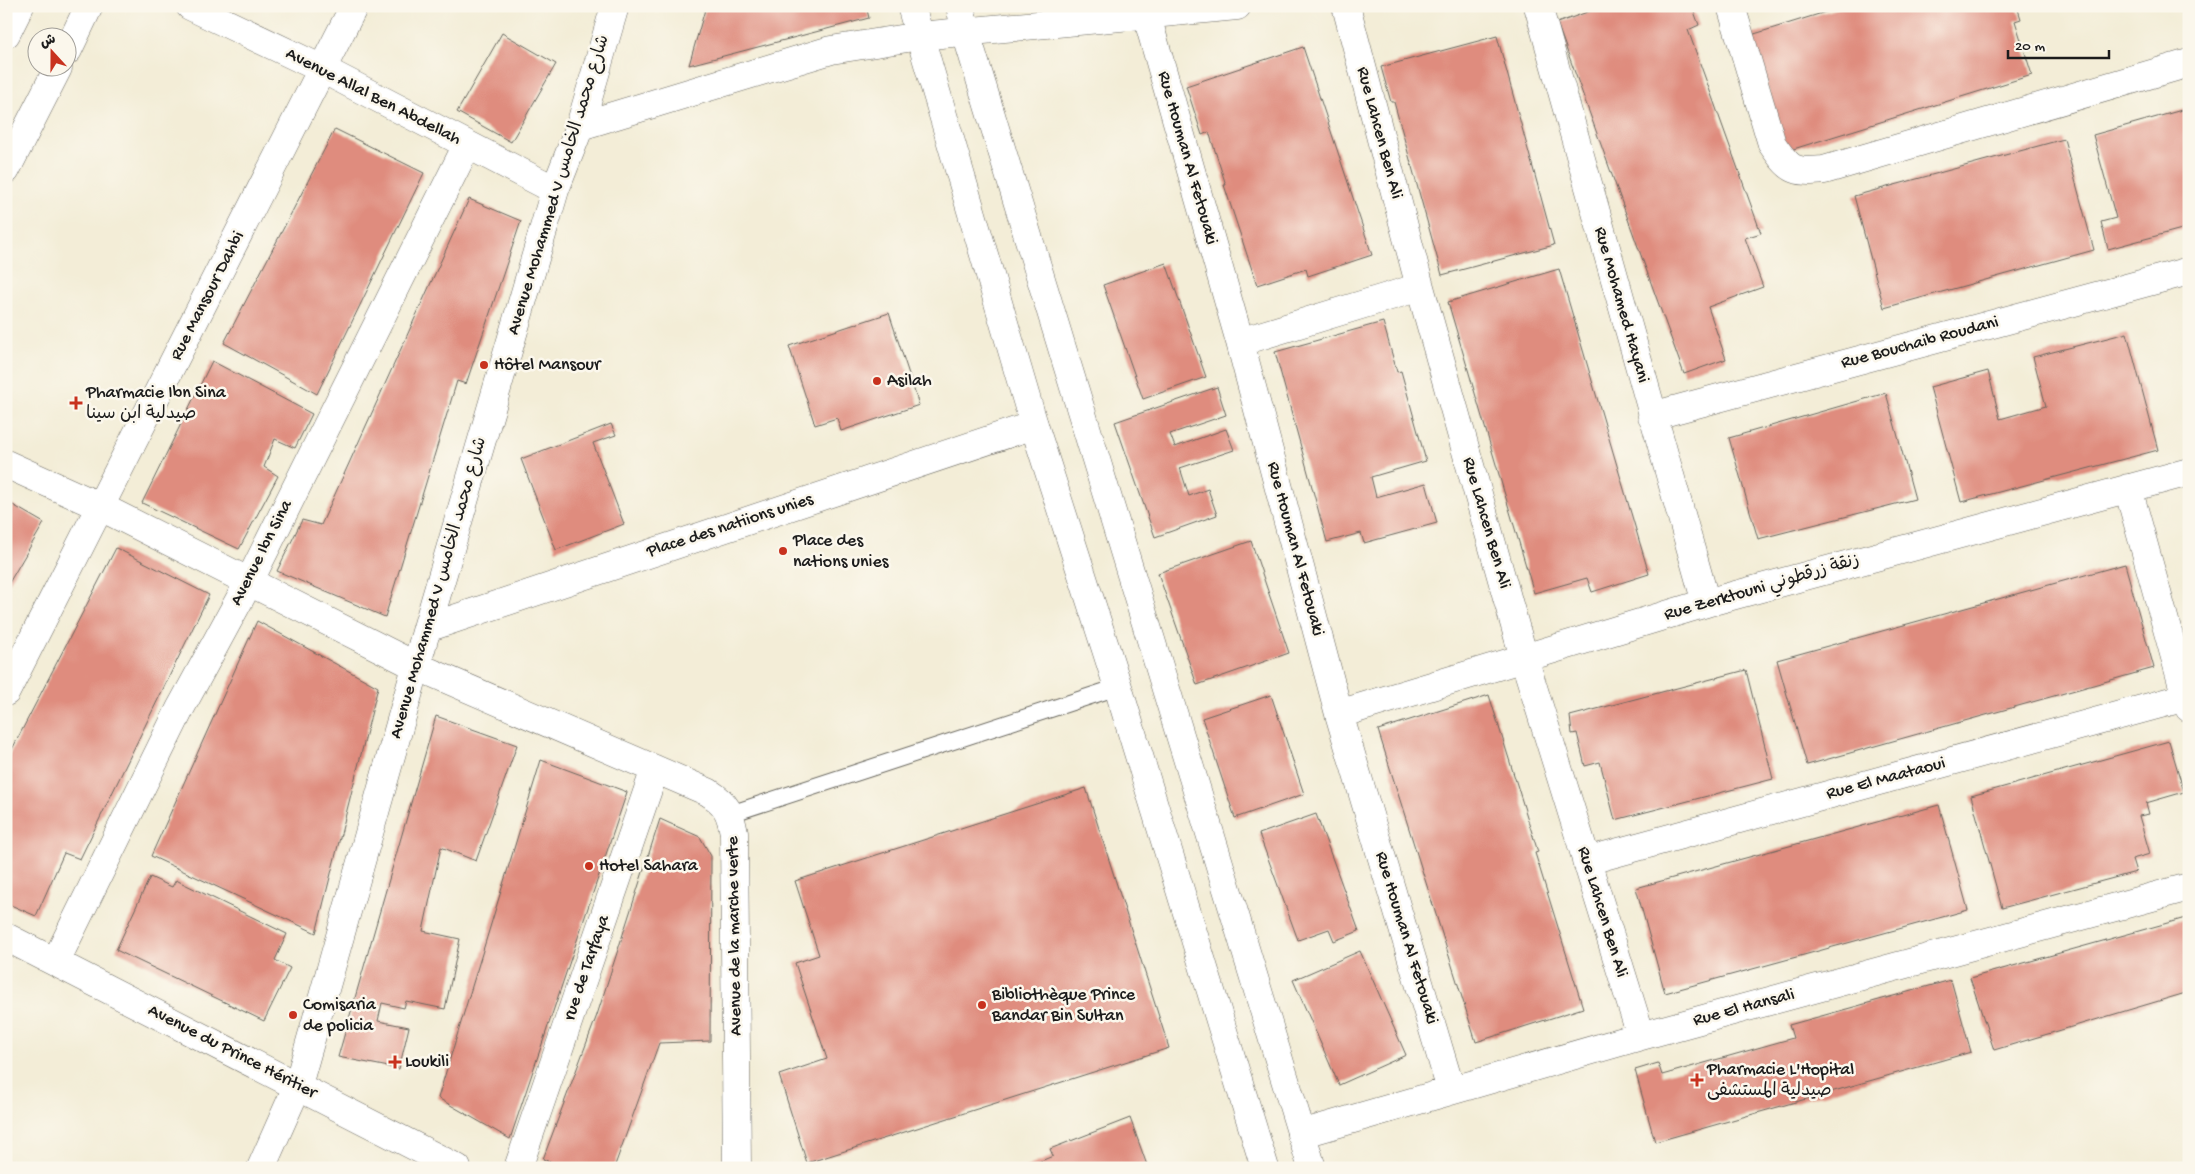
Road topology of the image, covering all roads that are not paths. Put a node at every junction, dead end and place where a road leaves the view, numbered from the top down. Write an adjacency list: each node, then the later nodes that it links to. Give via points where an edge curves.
1 (20, 6): 15 (street)
2 (90, 6): 13 (street)
3 (190, 6): 18 (street, Avenue Allal Ben Abdellah)
4 (354, 6): 18 (street, Rue Mansour Dahbi)
5 (615, 6): 20 (street, Avenue Mohammed V شارع محمد الخامس)
6 (910, 6): 16 (street)
7 (960, 6): 14 (street)
8 (1237, 6): 12 (street)
9 (1346, 6): 25 (street, Rue Lahcen Ben Ali)
10 (1538, 6): 27 (street, Rue Mohamed Hayani)
11 (1731, 6): 17 (street, via 1772,144 1786,164 1801,173 1824,170)
12 (1145, 11): 14 (street); 26 (street, Rue Houman Al Fetouaki)
13 (78, 30)
14 (966, 33): 16 (street); 51 (street)
15 (6, 34)
16 (920, 36): 20 (street, via 831,50); 28 (street)
17 (2189, 64)
18 (322, 69): 21 (street, Avenue Allal Ben Abdellah); 32 (street, Rue Mansour Dahbi)
19 (53, 78): 22 (street)
20 (580, 126): 23 (street, Avenue Mohammed V شارع محمد الخامس)
21 (467, 145): 23 (street, Avenue Allal Ben Abdellah); 33 (street, Avenue Ibn Sina)
22 (6, 170)
23 (555, 190): 35 (street, Avenue Mohammed V شارع محمد الخامس)
24 (2189, 271): 27 (street, Rue Bouchaib Roudani)
25 (1420, 287): 26 (street); 36 (street, Rue Lahcen Ben Ali)
26 (1240, 342): 41 (street, Rue Houman Al Fetouaki)
27 (1652, 416): 34 (street, Rue Mohamed Hayani)
28 (1034, 425): 35 (street, Place des natiions unies); 38 (street)
29 (6, 464): 32 (street, Avenue de la marche verte)
30 (2189, 472): 31 (street, Rue Zerktouni زنقة زرقطوني)
31 (2128, 488): 34 (street, Rue Zerktouni زنقة زرقطوني); 40 (street)
32 (101, 507): 33 (street, Avenue de la marche verte); 39 (street, Rue Mansour Dahbi)
33 (249, 582): 37 (street, Avenue de la marche verte); 47 (street, Avenue Ibn Sina, via 180,709)
34 (1706, 603): 36 (street, Rue Zerktouni زنقة زرقطوني)
35 (427, 628): 37 (street, Avenue Mohammed V شارع محمد الخامس)
36 (1524, 658): 41 (street, Rue Zerktouni زنقة زرقطوني); 44 (street, Rue Lahcen Ben Ali)
37 (416, 666): 42 (street, Avenue de la marche verte); 49 (street, Avenue Mohammed V شارع محمد الخامس)
38 (1118, 687): 43 (lane); 56 (street)
39 (6, 692)
40 (2187, 702): 44 (street, Rue El Maataoui)
41 (1339, 714): 50 (street, Rue Houman Al Fetouaki)
42 (655, 769): 43 (street, Avenue de la marche verte, via 723,801); 54 (street, rue de Tarfaya)
43 (730, 814): 55 (street, Avenue de la marche verte, via 734,833)
44 (1586, 861): 48 (street, Rue Lahcen Ben Ali)
45 (2189, 887): 48 (street, Rue El Hansali)
46 (6, 937): 47 (street, Avenue du Prince Héritier)
47 (56, 961): 49 (street, Avenue du Prince Héritier)
48 (1641, 1036): 50 (street, Rue El Hansali)
49 (298, 1085): 52 (street, Avenue Mohammed V شارع محمد الخامس); 53 (street, Avenue du Prince Héritier)
50 (1451, 1090): 51 (street, Rue El Hansali)
51 (1301, 1134): 57 (street)
52 (261, 1168)
53 (457, 1168)
54 (518, 1168)
55 (737, 1168)
56 (1265, 1168)
57 (1312, 1168)

